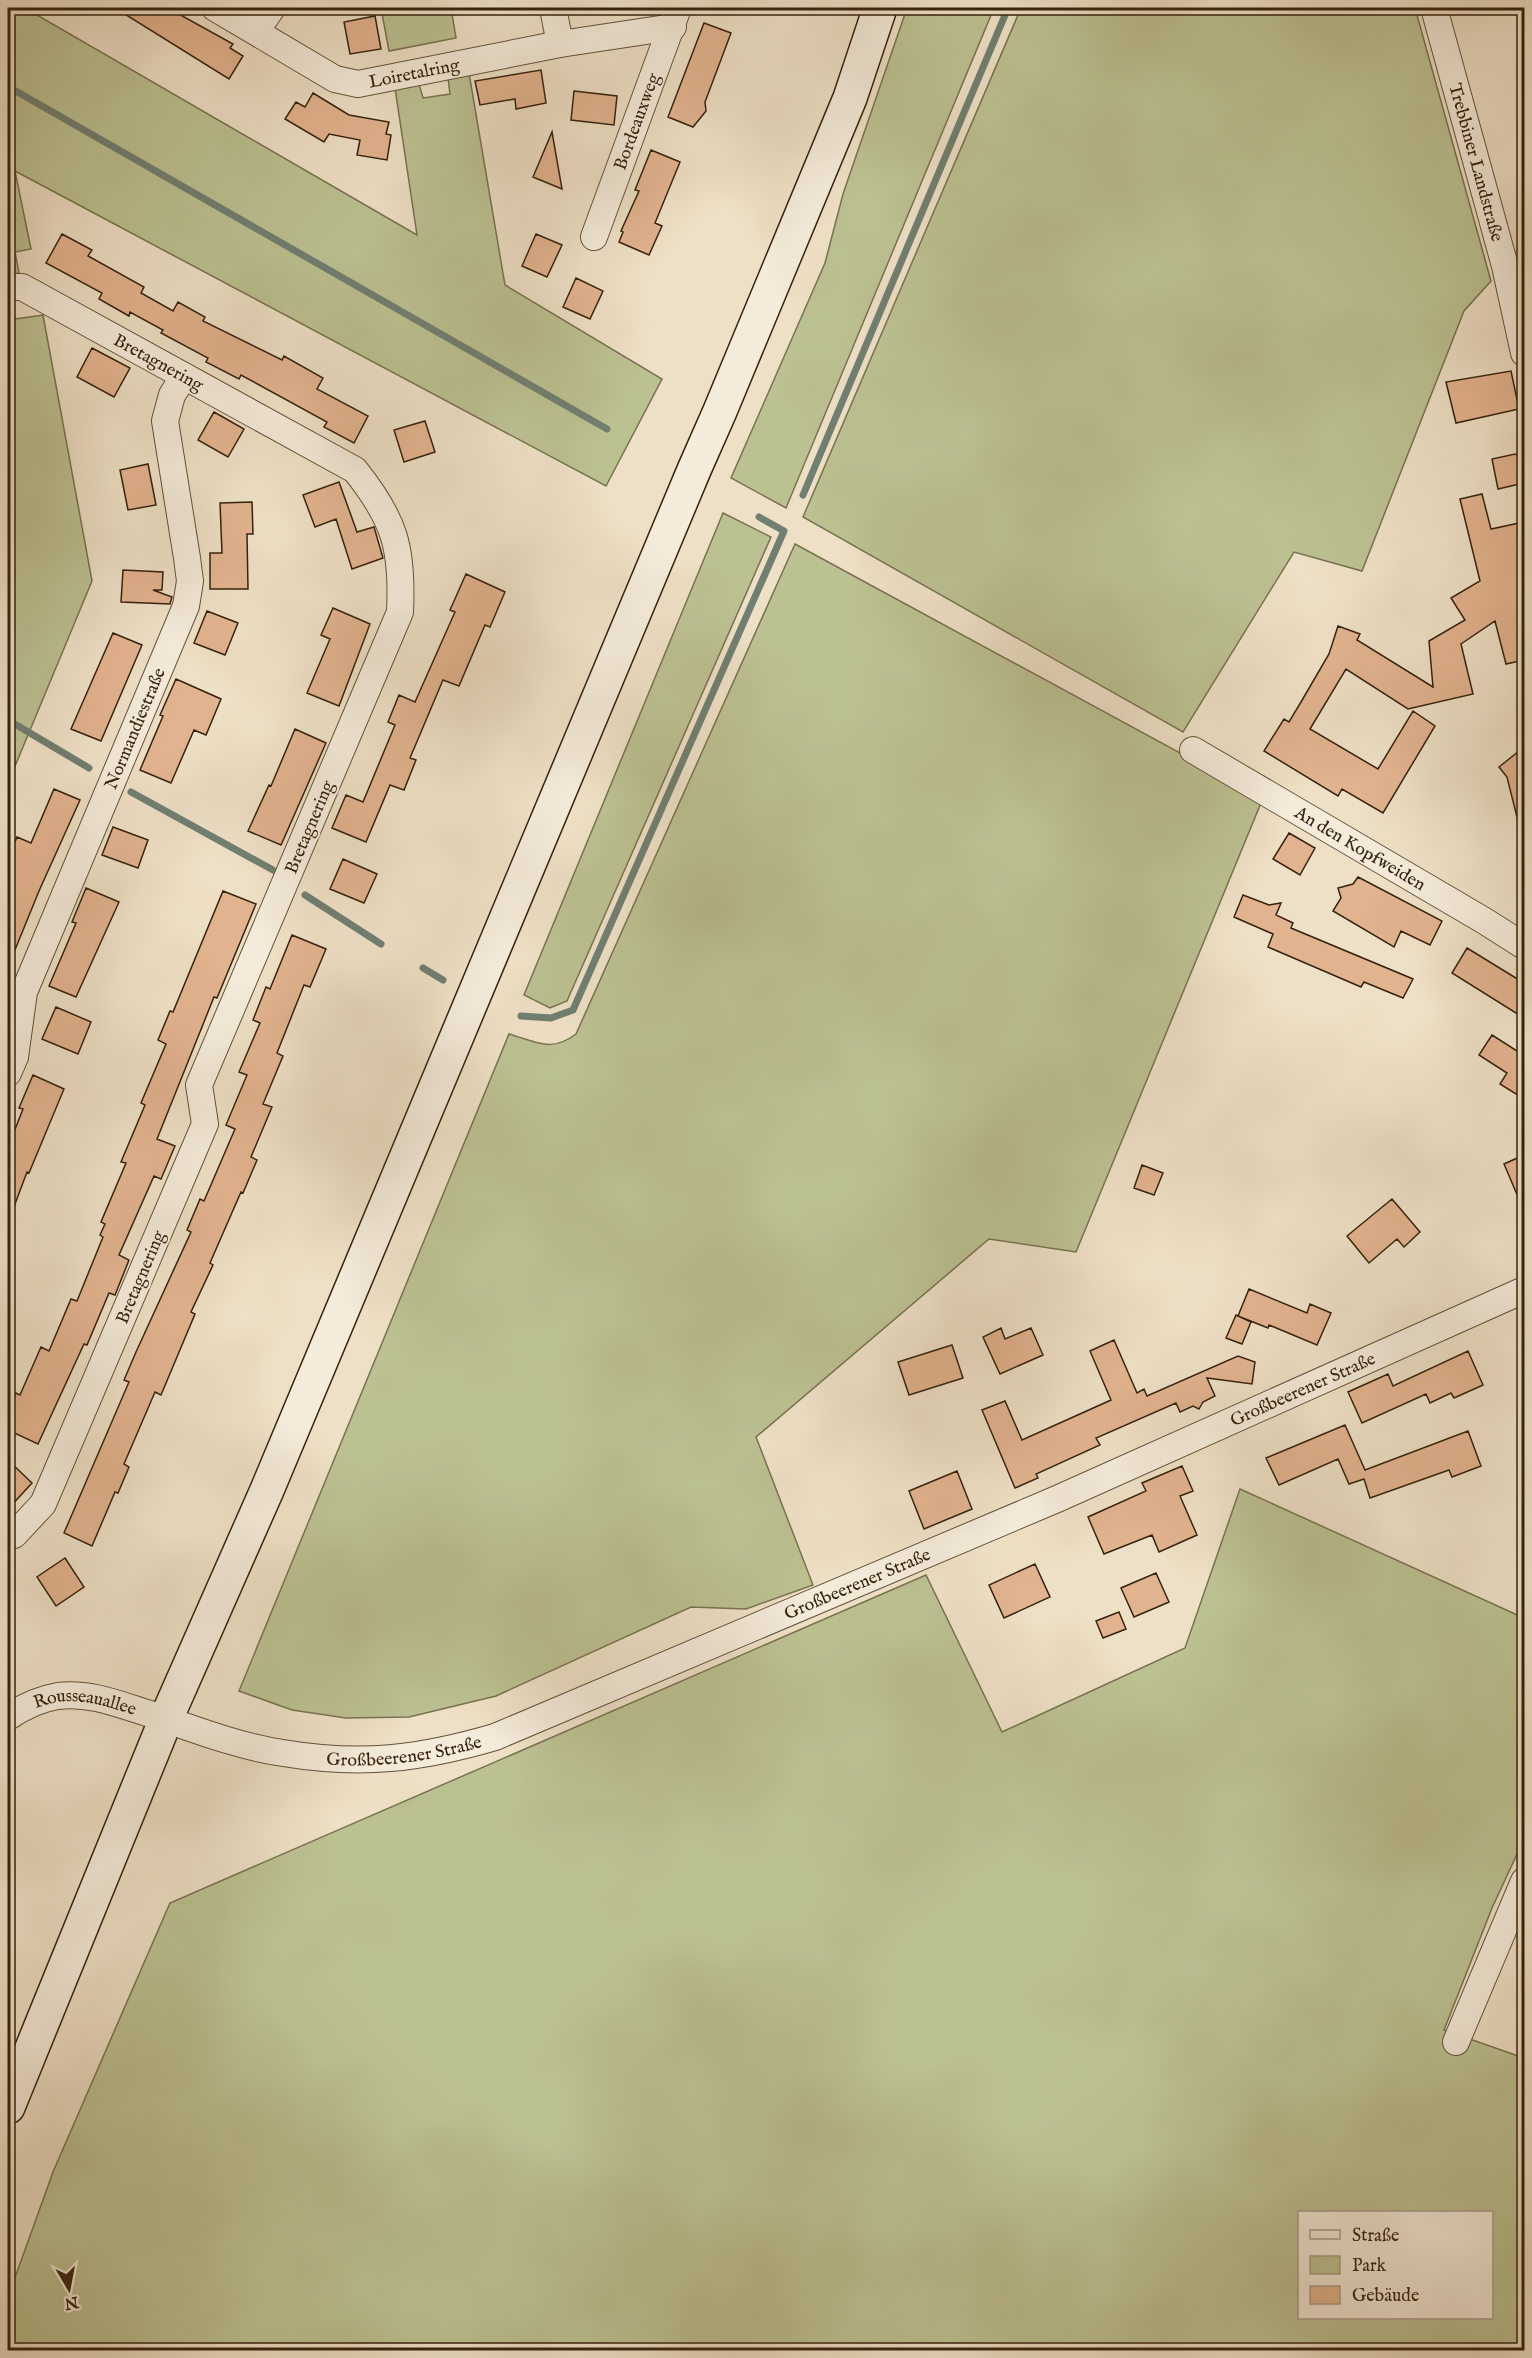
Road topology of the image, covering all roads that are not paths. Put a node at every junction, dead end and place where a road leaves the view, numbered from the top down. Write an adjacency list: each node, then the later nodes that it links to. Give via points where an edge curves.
1 (215, 8): 7 (street, Loiretalring)
2 (272, 8): 7 (street)
3 (553, 8): 8 (street)
4 (880, 8): 19 (main road, via 850,98 720,411 267,1490)
5 (1434, 8): 11 (street, Trebbiner Landstraße, via 1505,266)
6 (675, 17): 8 (street, Loiretalring); 9 (street, Bordeauxweg)
7 (256, 31): 8 (street, Loiretalring, via 335,79 358,84)
8 (560, 44)
9 (594, 237)
10 (8, 287): 12 (street, Bretagnering, via 22,287)
11 (1524, 353)
12 (184, 376): 15 (street, Normandiestraße, via 172,395 165,421 190,581 186,606 24,992 15,1057); 17 (street, Bretagnering, via 355,470 392,526 401,576 400,612 199,1085 205,1124 43,1504)
13 (1194, 750): 14 (street, An den Kopfweiden)
14 (1524, 946)
15 (8, 1073)
16 (1524, 1290): 19 (street, Großbeerener Straße, via 1058,1500 495,1737 411,1757 342,1759 281,1753 241,1744)
17 (8, 1537)
18 (8, 1717): 19 (street, Rousseauallee, via 28,1704 58,1696 87,1696)
19 (166, 1719): 22 (main road)
20 (1524, 1881): 21 (street)
21 (1456, 2042)
22 (8, 2107)

